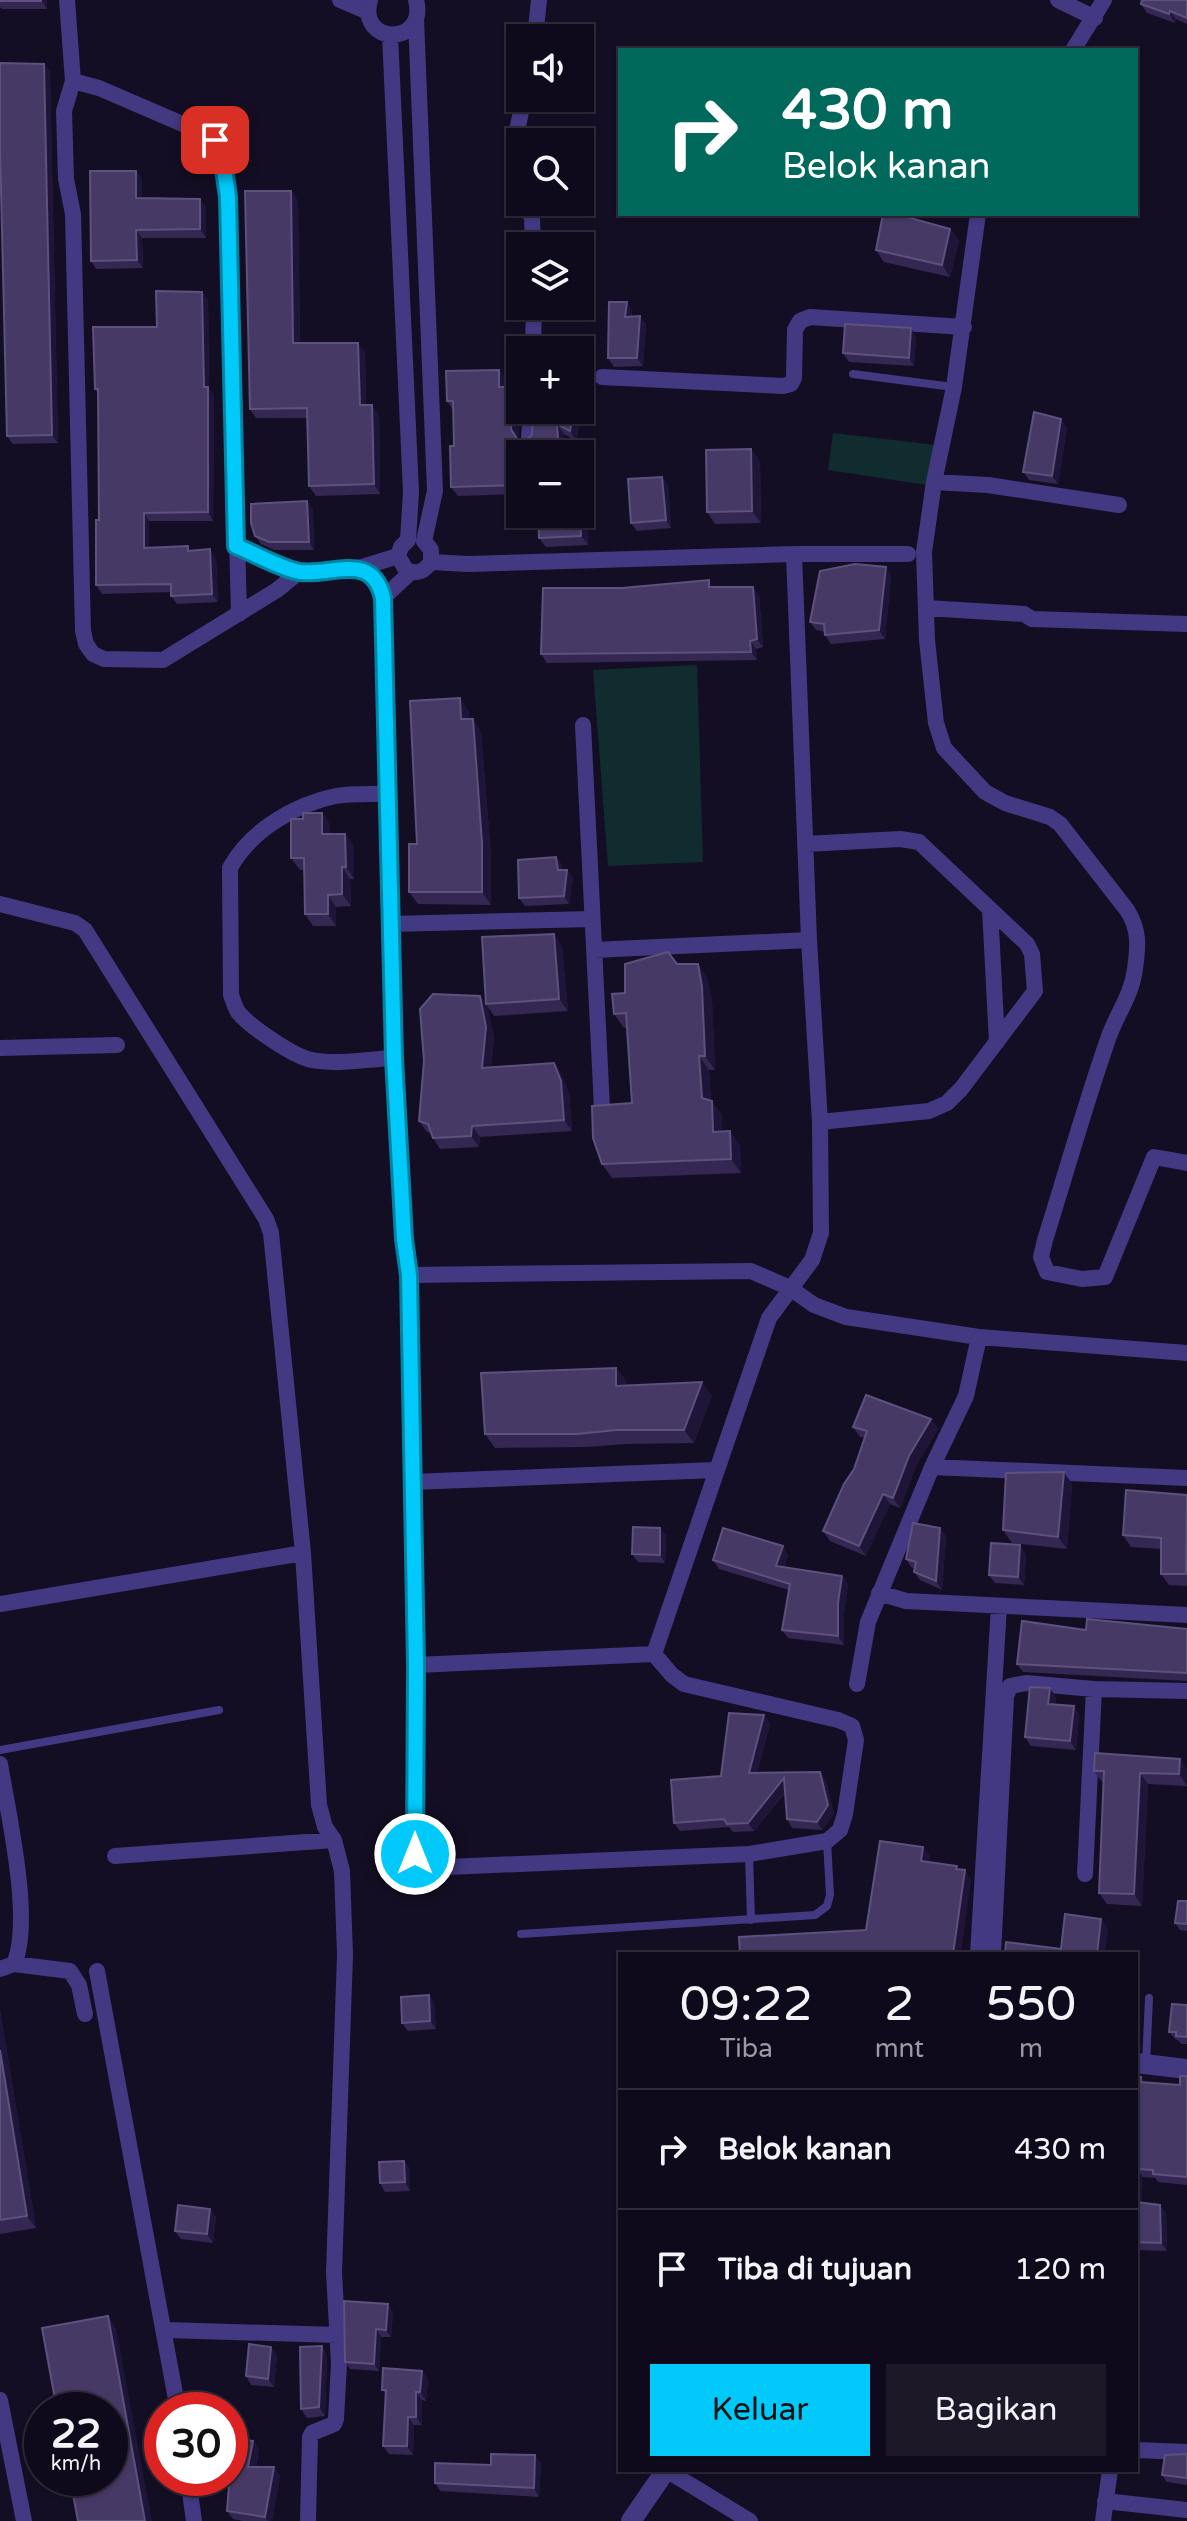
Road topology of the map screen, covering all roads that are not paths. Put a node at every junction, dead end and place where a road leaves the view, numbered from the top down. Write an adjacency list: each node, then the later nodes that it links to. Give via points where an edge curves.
1 (67, 0): 13 (street)
2 (416, 0): 9 (street)
3 (539, 0): 10 (street)
4 (1058, 0): 8 (street)
5 (1104, 0): 8 (street)
6 (343, 1): 7 (street)
7 (369, 5): 11 (street, via 375,28)
8 (1095, 18): 12 (street)
9 (416, 19): 11 (street, via 405,33); 16 (street)
10 (536, 24)
11 (390, 35): 15 (street)
12 (1074, 48)
13 (73, 81): 26 (street, via 208,135 218,145 228,197); 36 (street, via 64,111 73,214 86,644 104,659 163,660)
14 (978, 216): 17 (street)
15 (402, 281): 16 (street); 25 (street)
16 (429, 281): 25 (street, via 435,491)
17 (964, 327): 19 (street, via 810,317 795,330 794,378 783,386); 20 (street)
18 (853, 374): 20 (lane)
19 (602, 377)
20 (954, 387): 23 (street)
21 (530, 424): 22 (street)
22 (529, 439)
23 (934, 482): 24 (street); 35 (street, via 924,552)
24 (1119, 505)
25 (416, 541): 29 (street, via 401,547); 30 (street, via 431,550)
26 (236, 546): 32 (street); 36 (street)
27 (794, 554): 28 (street); 30 (street); 40 (street)
28 (908, 554)
29 (398, 556): 31 (street); 33 (street)
30 (431, 562): 33 (street, via 423,571)
31 (359, 568): 32 (street); 34 (street, via 380,585)
32 (299, 572): 36 (street)
33 (411, 572): 34 (street)
34 (383, 598): 39 (street)
35 (926, 608): 37 (street, via 1024,614 1032,619); 53 (street, via 936,723 944,748 985,792 1060,824 1136,923 1135,973 1109,1035 1045,1240 1041,1257 1047,1272 1105,1277 1154,1157)
36 (239, 614)
37 (1187, 624)
38 (583, 725): 43 (street)
39 (386, 794): 44 (street); 50 (street, via 337,796 297,809 238,854 230,868 231,995 248,1021 298,1055 328,1061)
40 (805, 844): 42 (street, via 919,842); 45 (street)
41 (0, 904): 62 (street, via 85,930 266,1219)
42 (990, 909): 47 (street); 47 (street, via 1027,944 1035,991)
43 (592, 919): 44 (street); 46 (street)
44 (390, 924): 50 (street)
45 (809, 940): 46 (street); 52 (street)
46 (594, 950): 51 (street)
47 (997, 1042): 52 (street, via 947,1103 929,1111)
48 (117, 1045): 49 (street)
49 (0, 1048)
50 (394, 1058): 54 (street)
51 (602, 1108)
52 (820, 1122): 55 (street, via 821,1233 812,1260)
53 (1187, 1163)
54 (409, 1275): 55 (street, via 751,1271); 61 (street)
55 (790, 1288): 56 (street, via 814,1305 846,1317); 59 (street, via 769,1318)
56 (979, 1337): 57 (street); 58 (street, via 966,1396)
57 (1187, 1353)
58 (932, 1467): 60 (street); 63 (street)
59 (715, 1470): 61 (street); 67 (street)
60 (1187, 1478)
61 (412, 1482): 68 (street)
62 (303, 1553): 64 (street); 75 (street, via 319,1805)
63 (879, 1593): 65 (street, via 906,1601); 69 (street)
64 (0, 1604)
65 (999, 1606): 66 (street); 82 (street)
66 (1187, 1615)
67 (654, 1654): 68 (street); 76 (street, via 684,1684 852,1726 856,1740 845,1814 840,1830)
68 (416, 1665): 77 (street, via 415,1854 425,1868)
69 (857, 1684)
70 (1094, 1689): 71 (street); 79 (street); 83 (street, via 1026,1683 1008,1690)
71 (1187, 1691)
72 (219, 1710): 73 (lane)
73 (0, 1750)
74 (0, 1764): 84 (street, via 19,1882 20,1943)
75 (334, 1840): 78 (street); 91 (street, via 342,1871 345,1955 334,2272)
76 (827, 1841): 77 (street); 80 (lane, via 827,1906 815,1915)
77 (749, 1854): 80 (lane)
78 (115, 1856)
79 (1085, 1874)
80 (751, 1920): 81 (lane)
81 (521, 1934)
82 (978, 1952)
83 (993, 1952)
84 (7, 1967): 87 (street, via 70,1971)
85 (97, 1971): 90 (street)
86 (1149, 1998): 88 (lane)
87 (85, 2014)
88 (1141, 2063): 89 (street)
89 (1187, 2069)
90 (165, 2330): 91 (street); 92 (street)
91 (338, 2335): 104 (street, via 336,2419 312,2433)
92 (175, 2392)
93 (0, 2400): 102 (street)
94 (1138, 2450): 95 (street)
95 (1187, 2452)
96 (665, 2472): 105 (street)
97 (669, 2472): 106 (street)
98 (1110, 2472): 100 (street)
99 (191, 2496): 103 (street)
100 (1105, 2501): 101 (street); 107 (street)
101 (1187, 2510)
102 (24, 2521)
103 (194, 2521)
104 (308, 2521)
105 (631, 2521)
106 (750, 2521)
107 (1103, 2521)

